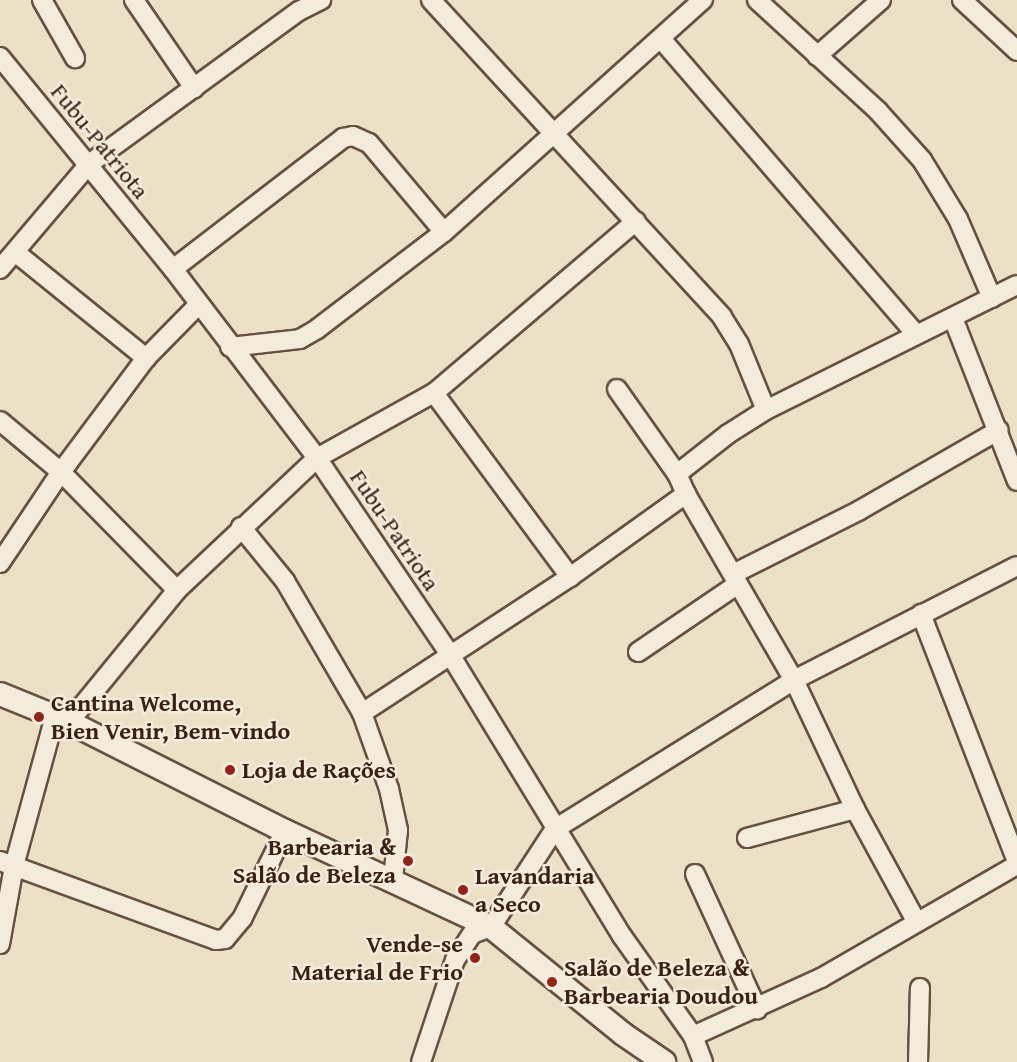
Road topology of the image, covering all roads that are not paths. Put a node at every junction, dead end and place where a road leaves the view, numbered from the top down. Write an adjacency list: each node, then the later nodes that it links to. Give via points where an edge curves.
1 (42, 0): 14 (street)
2 (134, 0): 15 (street)
3 (321, 0): 9 (street)
4 (431, 0): 16 (street)
5 (703, 0): 10 (street)
6 (757, 0): 12 (street)
7 (881, 0): 12 (street)
8 (962, 0): 11 (street)
9 (296, 6): 15 (street)
10 (662, 40): 16 (street); 27 (street)
11 (1017, 51)
12 (817, 56): 24 (street, via 878,111 922,160 958,219)
13 (0, 57): 17 (street, Fubu-Patriota)
14 (75, 58)
15 (194, 88): 17 (street)
16 (556, 133): 18 (street); 19 (street)
17 (89, 164): 20 (street); 22 (street, Fubu-Patriota)
18 (636, 221): 31 (street); 32 (street, via 731,328)
19 (444, 232): 22 (street, via 369,143 353,136 343,138); 28 (street, via 300,339)
20 (15, 252): 21 (street); 29 (street)
21 (0, 269)
22 (173, 269): 25 (street, Fubu-Patriota)
23 (1017, 285): 24 (street)
24 (992, 298): 26 (street)
25 (198, 305): 28 (street, Fubu-Patriota); 29 (street)
26 (953, 318): 27 (street); 34 (street)
27 (916, 334): 32 (street)
28 (230, 348): 35 (street, Fubu-Patriota)
29 (146, 358): 36 (street)
30 (617, 389): 37 (street)
31 (434, 393): 35 (street); 43 (street)
32 (766, 410): 37 (street)
33 (0, 421): 36 (street)
34 (999, 430): 38 (street); 44 (street)
35 (317, 458): 40 (street); 48 (street, Fubu-Patriota)
36 (61, 472): 41 (street); 45 (street)
37 (677, 474): 39 (street)
38 (1017, 481)
39 (686, 494): 43 (street); 44 (street)
40 (241, 527): 45 (street); 51 (street, via 285,581)
41 (0, 563)
42 (1017, 566): 46 (street)
43 (570, 577): 48 (street)
44 (736, 579): 47 (street); 49 (street)
45 (177, 590): 52 (street)
46 (921, 614): 49 (street); 58 (street)
47 (638, 652)
48 (451, 656): 51 (street); 54 (street, Fubu-Patriota)
49 (794, 680): 53 (street); 54 (street)
50 (0, 694): 52 (street)
51 (362, 713): 60 (street, via 398,830)
52 (62, 719): 55 (street); 57 (street)
53 (855, 809): 56 (street); 61 (street)
54 (555, 829): 62 (street); 66 (street, Fubu-Patriota, via 622,936)
55 (285, 831): 57 (street, via 234,932 216,940); 60 (street)
56 (747, 838)
57 (7, 863): 63 (street)
58 (1017, 863): 61 (street)
59 (695, 874): 65 (street)
60 (393, 880): 62 (street)
61 (916, 921): 65 (street, via 867,953)
62 (491, 927): 67 (street, via 472,934 455,960); 68 (street, via 623,1034)
63 (0, 944)
64 (920, 988): 70 (street)
65 (757, 1009): 66 (street)
66 (693, 1036): 69 (street, Fubu-Patriota)
67 (421, 1062)
68 (664, 1062)
69 (703, 1062)
70 (918, 1062)

